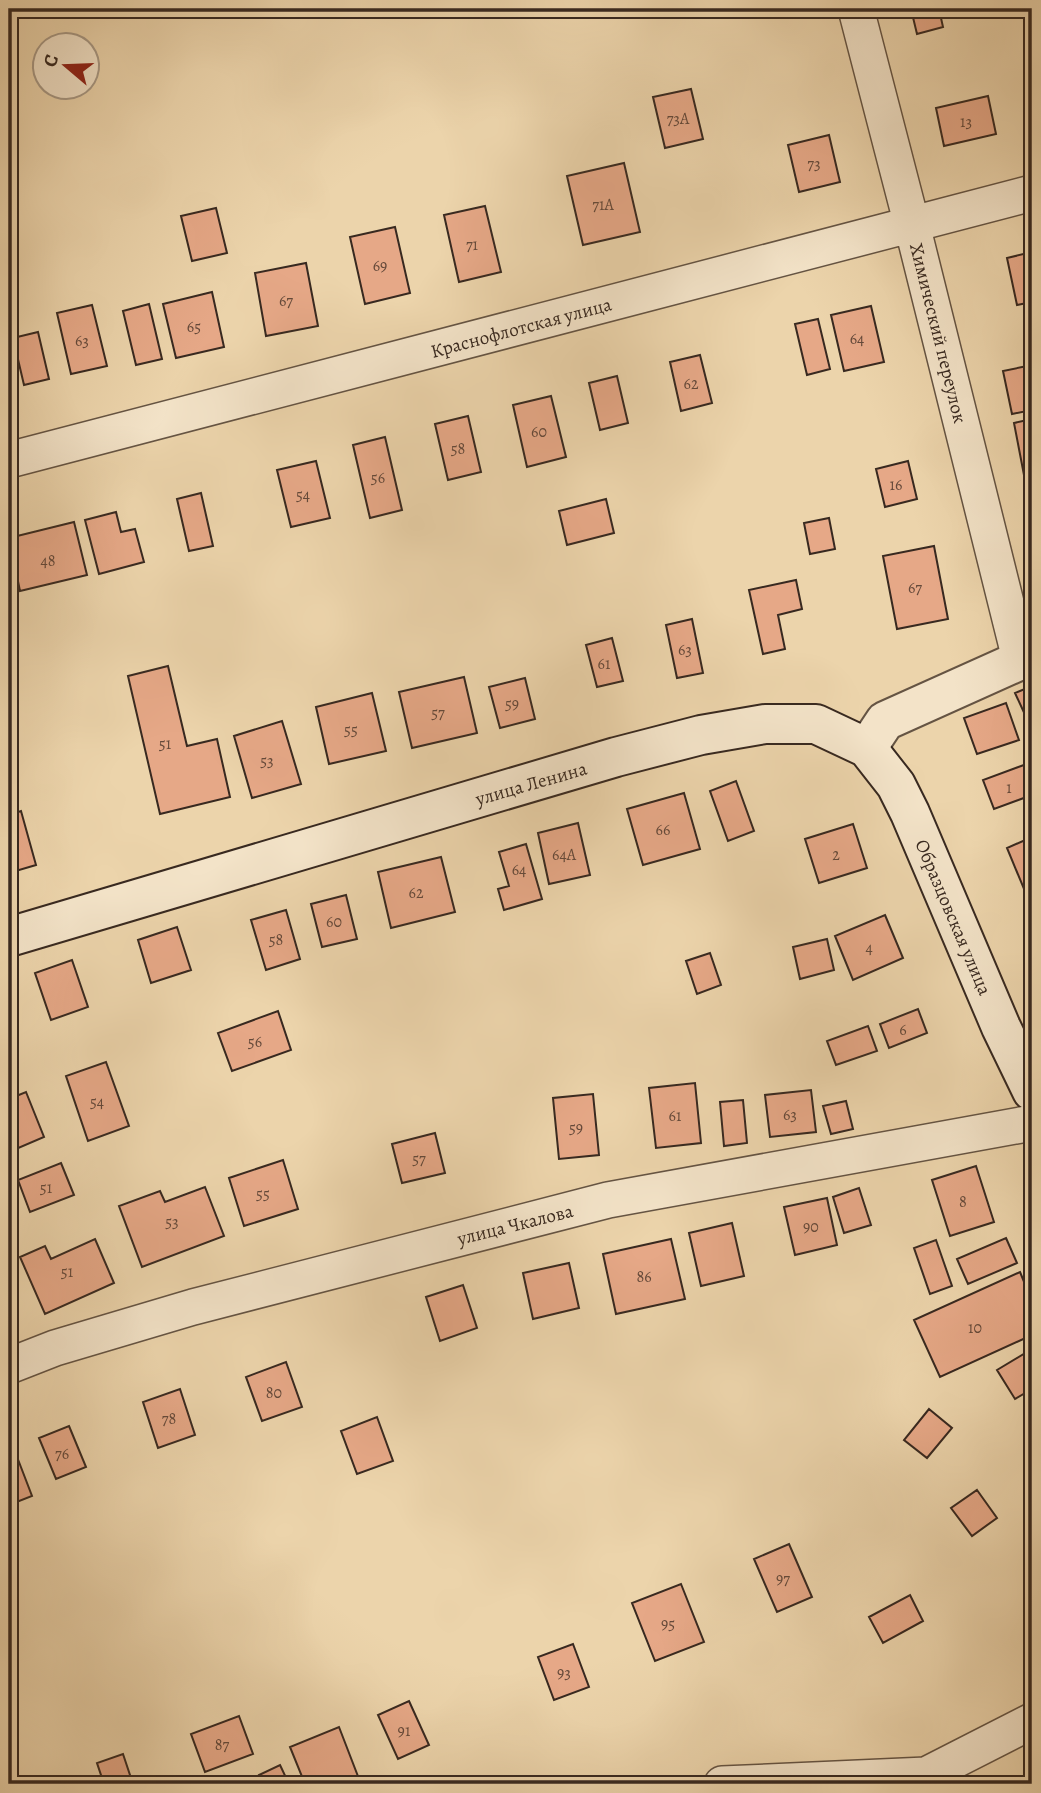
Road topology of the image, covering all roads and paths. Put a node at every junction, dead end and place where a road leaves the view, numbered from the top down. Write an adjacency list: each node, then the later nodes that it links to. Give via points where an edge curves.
1 (856, 9): 3 (street, Химический переулок)
2 (1032, 193): 3 (street, Краснофлотская улица)
3 (912, 225): 4 (street, Краснофлотская улица); 5 (street, Химический переулок)
4 (9, 460)
5 (1026, 657): 6 (main road, via 885,721)
6 (867, 748): 7 (main road, улица Ленина, via 817,724 765,724 701,735); 8 (main road, Образцовская улица, via 896,785 910,813)
7 (9, 937)
8 (1032, 1091)
9 (1032, 1123): 10 (street, улица Чкалова, via 608,1200 193,1307)
10 (9, 1366)
11 (1032, 1721): 12 (street)
12 (926, 1780): 13 (street)
13 (722, 1784)

